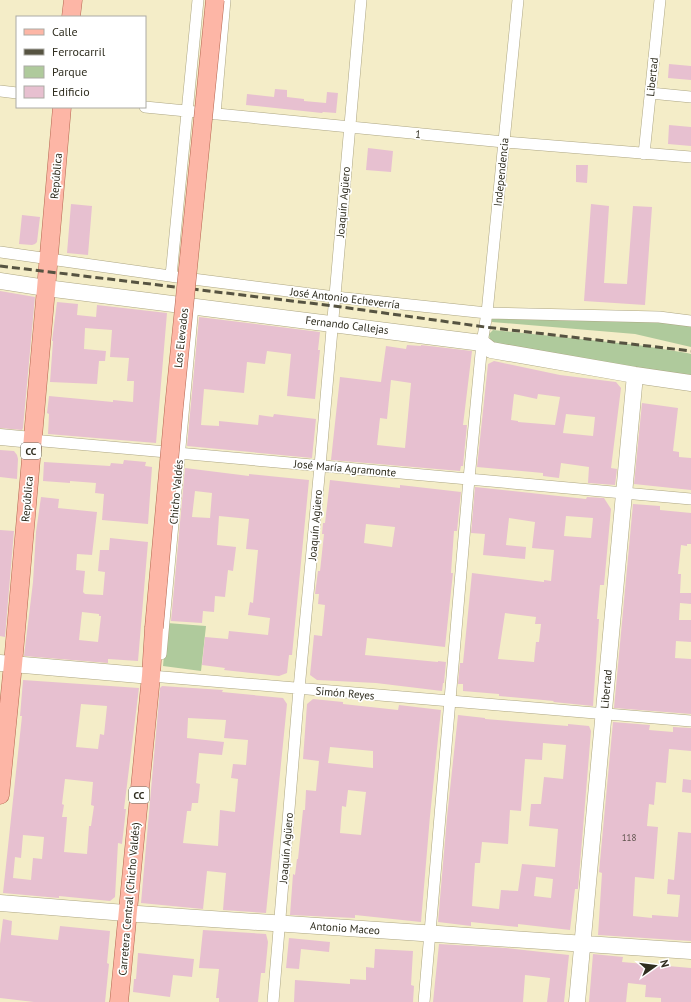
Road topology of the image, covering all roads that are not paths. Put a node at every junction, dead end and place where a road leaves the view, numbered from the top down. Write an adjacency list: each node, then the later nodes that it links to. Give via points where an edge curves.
1 (73, 0): 8 (main road)
2 (198, 0): 15 (street)
3 (216, 0): 42 (main road, Los Elevados / CC, bridge, via 154,628)
4 (226, 0): 16 (street)
5 (362, 0): 17 (street, Joaquín Agüero)
6 (518, 0): 18 (street, Independencia)
7 (660, 0): 11 (street, Libertad)
8 (71, 16)
9 (0, 91): 10 (street)
10 (16, 93)
11 (650, 93): 12 (street); 19 (street, Libertad)
12 (691, 97)
13 (146, 107): 15 (street, 1)
14 (62, 108): 22 (main road, República / CC)
15 (187, 111): 16 (street, 1); 23 (street)
16 (215, 114): 17 (street, 1)
17 (350, 127): 18 (street, 1); 26 (street, Joaquín Agüero)
18 (504, 142): 19 (street, 1); 28 (street, Independencia)
19 (644, 154): 20 (street, 1)
20 (691, 157)
21 (0, 252): 22 (street, José Antonio Echeverría)
22 (48, 259): 23 (street, José Antonio Echeverría); 25 (main road, República / CC)
23 (172, 276): 26 (street, José Antonio Echeverría)
24 (0, 280): 25 (street, Fernando Callejas)
25 (46, 288): 27 (street, Fernando Callejas); 35 (main road, República / CC)
26 (335, 297): 28 (street, José Antonio Echeverría); 30 (street, Joaquín Agüero)
27 (193, 306): 30 (street, Fernando Callejas); 36 (street, Chicho Valdés)
28 (487, 314): 29 (street, José Antonio Echeverría, via 659,317); 31 (street, Independencia)
29 (691, 321)
30 (332, 323): 31 (street, Fernando Callejas); 37 (street, Joaquín Agüero)
31 (482, 343): 32 (street, Fernando Callejas, via 491,350); 38 (street, Independencia)
32 (635, 375): 33 (street, Fernando Callejas); 39 (street, Libertad)
33 (691, 383)
34 (0, 437): 35 (street, José María Agramonte)
35 (32, 440): 36 (street, José María Agramonte); 41 (main road, República / CC)
36 (180, 454): 37 (street, José María Agramonte); 42 (street, Chicho Valdés)
37 (320, 466): 38 (street, José María Agramonte); 43 (street, Joaquín Agüero)
38 (469, 479): 39 (street, José María Agramonte); 44 (street, Independencia)
39 (624, 493): 40 (street, José María Agramonte); 45 (street, Libertad)
40 (691, 498)
41 (6, 663): 42 (street, Simón Reyes); 47 (main road, República / CC)
42 (155, 677): 43 (street, Simón Reyes); 49 (main road, Carretera Central (Chicho Valdés) / CC)
43 (299, 689): 44 (street, Simón Reyes); 50 (street, Joaquín Agüero)
44 (450, 702): 45 (street, Simón Reyes); 51 (street, Independencia)
45 (603, 714): 46 (street, Simón Reyes); 52 (street, Libertad)
46 (691, 721)
47 (0, 795)
48 (0, 903): 49 (street, Antonio Maceo)
49 (127, 913): 50 (street, Antonio Maceo); 54 (main road, Carretera Central (Chicho Valdés) / CC)
50 (280, 923): 51 (street, Antonio Maceo); 55 (street, Joaquín Agüero)
51 (431, 934): 52 (street, Antonio Maceo); 56 (street, Independencia)
52 (582, 944): 53 (street, Antonio Maceo); 57 (street, Libertad)
53 (691, 951)
54 (119, 1002)
55 (273, 1002)
56 (424, 1002)
57 (577, 1002)

